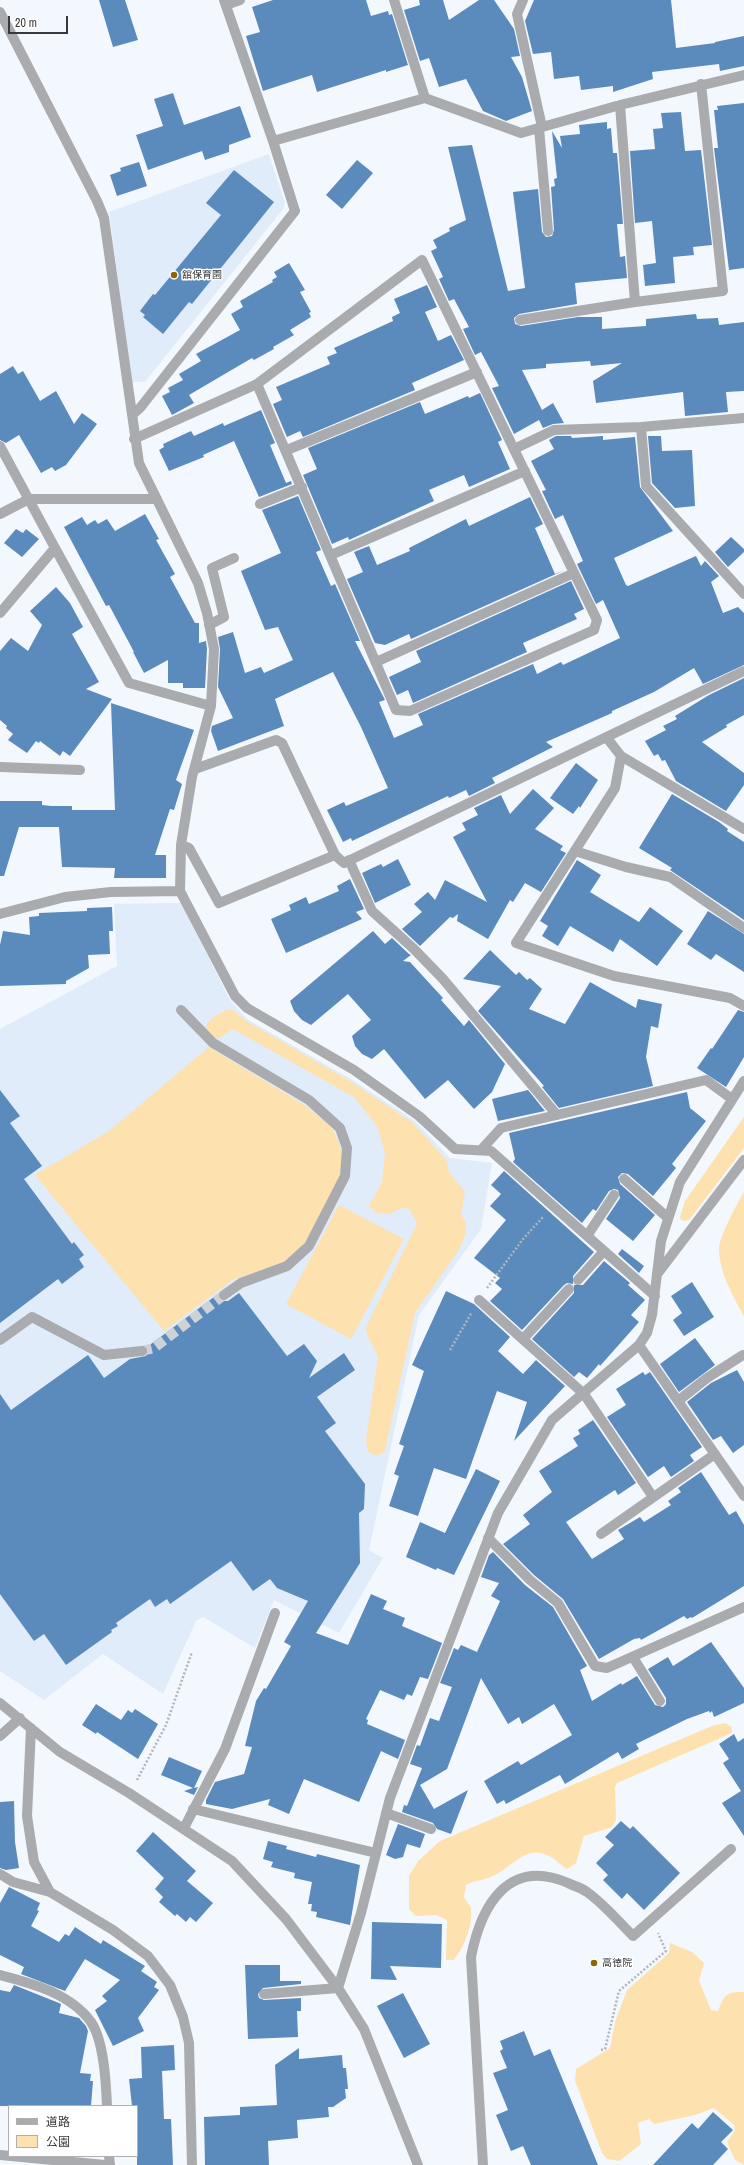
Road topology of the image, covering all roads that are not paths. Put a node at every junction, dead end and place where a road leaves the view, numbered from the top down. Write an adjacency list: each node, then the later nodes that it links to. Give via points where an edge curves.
1 (240, 0): 4 (street)
2 (394, 0): 8 (street)
3 (523, 0): 10 (street, via 518,14)
4 (225, 2): 11 (street)
5 (0, 12): 17 (street, via 104,218)
6 (744, 75): 7 (street)
7 (701, 84): 9 (street); 13 (street, via 723,291)
8 (425, 98): 10 (street, via 521,133); 11 (street)
9 (620, 105): 10 (street); 13 (street)
10 (541, 127): 12 (street)
11 (273, 141): 17 (street, via 295,212)
12 (548, 231)
13 (635, 302): 14 (street)
14 (520, 320)
15 (476, 372): 16 (street, via 422,260); 22 (street); 23 (street)
16 (258, 384): 20 (street); 23 (street)
17 (132, 415): 20 (street)
18 (744, 418): 19 (street)
19 (641, 428): 22 (street, via 554,430); 34 (street, via 646,486)
20 (134, 439): 27 (street, via 139,462)
21 (0, 446): 26 (street)
22 (514, 449): 24 (street)
23 (287, 450): 25 (street)
24 (525, 472): 31 (street); 33 (street)
25 (302, 487): 28 (street); 31 (street)
26 (29, 499): 27 (street); 29 (street); 30 (street)
27 (157, 499): 36 (street, via 198,583)
28 (260, 504)
29 (0, 514)
30 (55, 548): 35 (street); 39 (street, via 129,683)
31 (331, 555): 37 (street)
32 (234, 558): 36 (street, via 212,568 224,618)
33 (574, 573): 37 (street); 37 (street, via 597,620 594,630 410,711 396,710)
34 (744, 594)
35 (0, 614)
36 (209, 624): 39 (street, via 214,648)
37 (376, 662)
38 (744, 671): 40 (street)
39 (211, 706): 44 (street)
40 (607, 738): 41 (street); 49 (street)
41 (621, 756): 45 (street); 47 (street, via 616,788)
42 (0, 767): 43 (street)
43 (80, 770)
44 (195, 770): 46 (street); 48 (street, via 276,740 282,743)
45 (744, 829)
46 (181, 845): 48 (street, via 189,848 219,903); 50 (street)
47 (575, 851): 52 (street, via 670,877); 53 (street, via 516,943 614,976 730,998)
48 (335, 855): 49 (street, via 344,863)
49 (349, 860): 57 (street, via 372,911 443,979)
50 (180, 891): 51 (street, via 111,892 65,897); 58 (street, via 235,996 247,1008 354,1070 419,1116 454,1149)
51 (0, 914)
52 (744, 928)
53 (744, 1006)
54 (181, 1010): 68 (street, via 213,1043 309,1100 340,1128 347,1148 345,1176 309,1246 287,1266 241,1283)
55 (744, 1081): 56 (street)
56 (732, 1099): 57 (street, via 706,1080); 62 (street, via 680,1182)
57 (557, 1115): 58 (street, via 502,1128)
58 (481, 1150): 63 (street, via 491,1151)
59 (744, 1160): 65 (street)
60 (624, 1180): 62 (street)
61 (614, 1195): 63 (street)
62 (668, 1218): 65 (street, via 660,1241)
63 (587, 1236): 64 (street)
64 (604, 1251): 66 (street); 69 (street)
65 (657, 1273): 69 (street)
66 (578, 1280)
67 (569, 1289): 71 (street)
68 (224, 1295)
69 (655, 1296): 73 (street, via 647,1332)
70 (479, 1300): 71 (street)
71 (523, 1339): 76 (street)
72 (0, 1340): 74 (street, via 32,1317 104,1355)
73 (639, 1345): 76 (street); 77 (street)
74 (142, 1351)
75 (743, 1355): 77 (street, via 707,1378)
76 (584, 1394): 80 (street); 82 (street, via 552,1420 498,1513)
77 (678, 1401): 78 (street)
78 (715, 1454): 79 (street); 80 (street)
79 (744, 1496)
80 (653, 1497): 81 (street)
81 (601, 1534)
82 (488, 1538): 85 (street, via 530,1580 558,1603 595,1666 607,1668); 92 (street)
83 (744, 1607): 85 (street)
84 (275, 1613): 91 (street, via 225,1749)
85 (633, 1656): 86 (street)
86 (660, 1701)
87 (0, 1703): 88 (street)
88 (20, 1718): 89 (street); 90 (street)
89 (31, 1728): 93 (street, via 60,1752); 98 (street, via 27,1816 34,1862)
90 (0, 1736)
91 (193, 1809): 93 (street); 96 (street)
92 (386, 1813): 94 (street); 96 (street)
93 (184, 1828): 100 (street, via 232,1860 286,1919)
94 (431, 1829)
95 (731, 1849): 107 (street, via 633,1936 587,1892 556,1878 540,1875 524,1878 509,1884 493,1899 476,1931 471,1957)
96 (376, 1853): 100 (street)
97 (0, 1874): 98 (street, via 13,1882)
98 (50, 1892): 105 (street, via 113,1930 148,1956 170,1985 183,2017 188,2043)
99 (0, 1975): 102 (street, via 50,1991 79,2009 92,2023 99,2043)
100 (338, 1988): 101 (street); 106 (street, via 364,2029)
101 (264, 1994)
102 (107, 2105)
103 (12, 2157): 104 (street)
104 (105, 2165)
105 (192, 2165)
106 (418, 2165)
107 (483, 2165)

